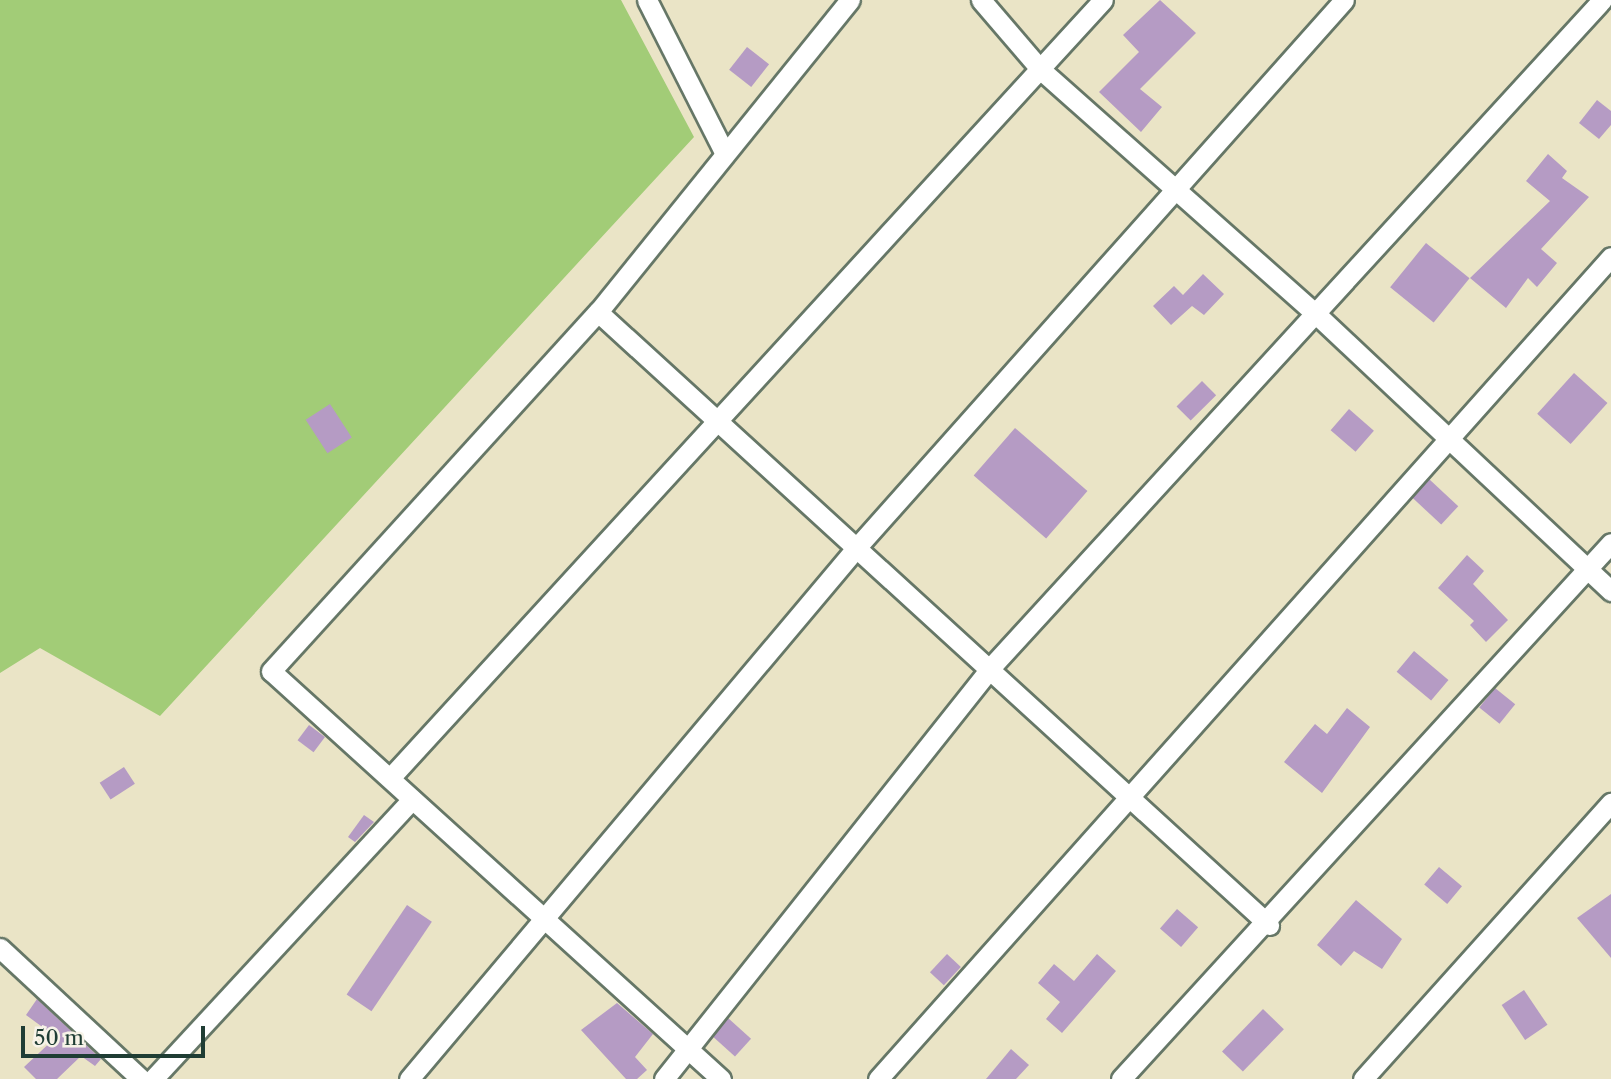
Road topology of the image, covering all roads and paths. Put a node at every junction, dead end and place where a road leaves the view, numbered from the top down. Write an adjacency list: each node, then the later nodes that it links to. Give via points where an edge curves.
1 (648, 0): 8 (street)
2 (850, 0): 8 (street)
3 (981, 0): 7 (street)
4 (1103, 0): 7 (street)
5 (1345, 0): 9 (street)
6 (1602, 0): 12 (street)
7 (1041, 70): 9 (street); 13 (street)
8 (724, 152): 11 (street)
9 (1175, 190): 12 (street); 16 (street)
10 (1611, 257): 14 (street)
11 (598, 312): 13 (street); 20 (street, via 271,671)
12 (1316, 314): 14 (street); 19 (street)
13 (721, 424): 16 (street); 20 (street)
14 (1448, 444): 17 (street); 22 (street)
15 (1611, 543): 17 (street)
16 (857, 547): 19 (street); 24 (street)
17 (1587, 570): 18 (street); 25 (street)
18 (1611, 591)
19 (992, 666): 22 (street); 27 (street)
20 (390, 778): 21 (street)
21 (412, 799): 24 (street); 29 (street)
22 (1130, 799): 25 (street); 33 (street)
23 (1611, 803): 35 (street)
24 (545, 920): 27 (street); 30 (street)
25 (1269, 925): 34 (street)
26 (4, 959): 28 (street)
27 (689, 1050): 31 (street); 32 (street)
28 (141, 1079)
29 (153, 1079)
30 (409, 1079)
31 (663, 1079)
32 (721, 1079)
33 (878, 1079)
34 (1121, 1079)
35 (1363, 1079)

